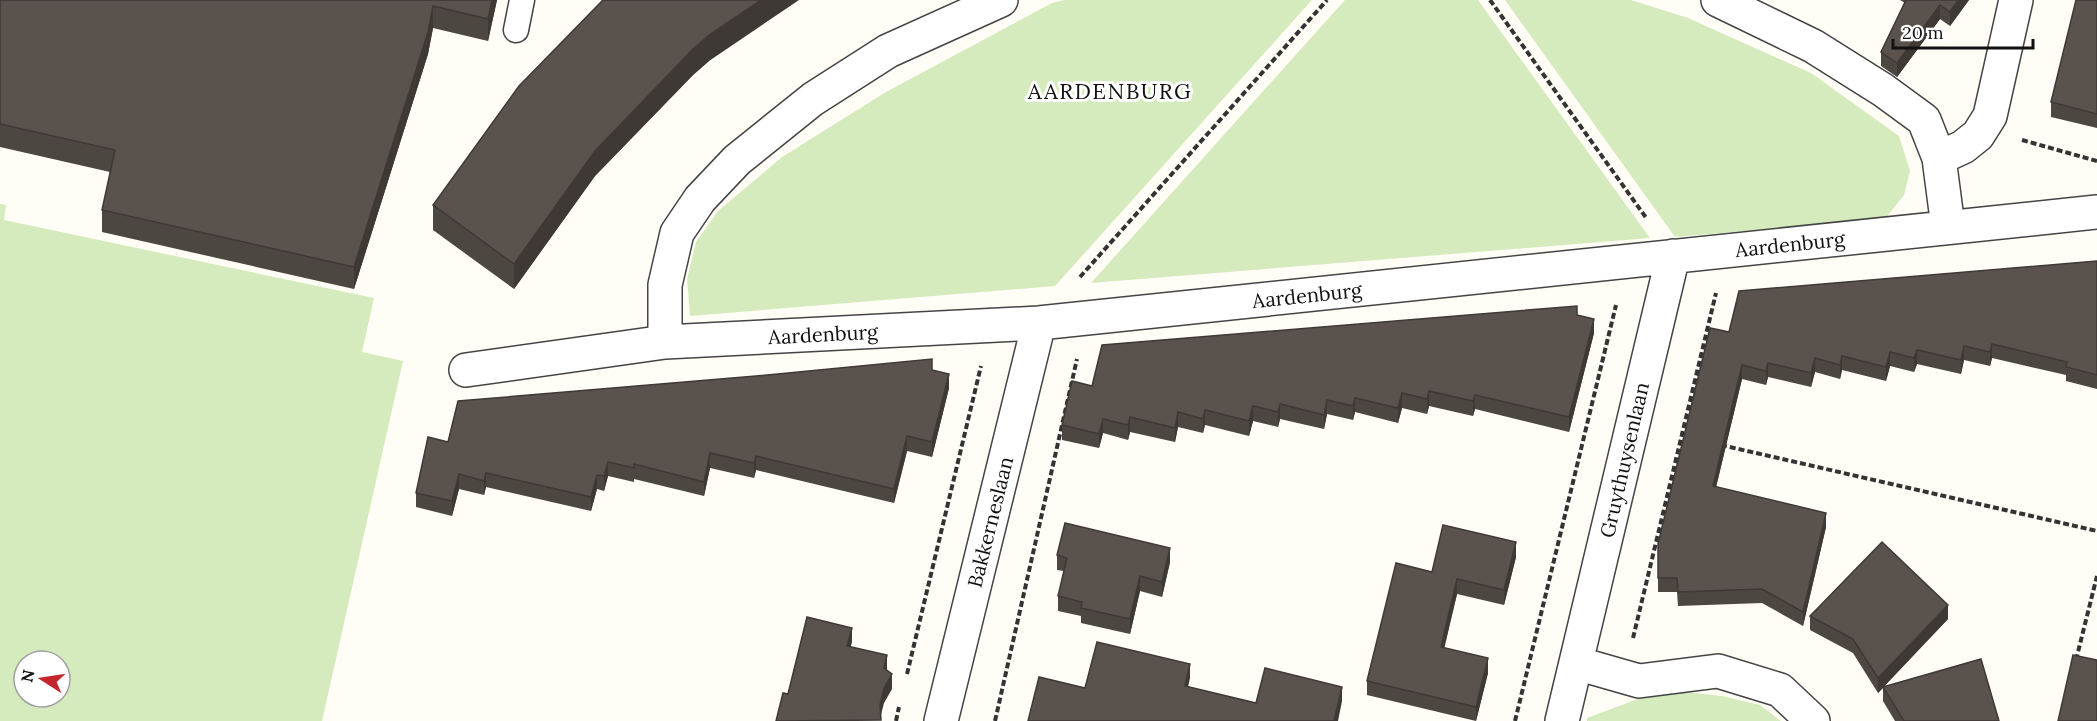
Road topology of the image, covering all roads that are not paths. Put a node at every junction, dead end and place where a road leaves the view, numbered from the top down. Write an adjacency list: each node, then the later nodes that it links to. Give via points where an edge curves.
1 (522, 0): 5 (lane)
2 (1001, 0): 11 (street, via 888,51 813,99 737,160 700,199 677,233 665,285)
3 (1718, 0): 6 (street, via 1813,46 1883,90 1924,120)
4 (2016, 0): 6 (street, via 1990,116 1978,135)
5 (516, 30)
6 (1939, 158): 8 (street)
7 (2097, 212): 8 (street, Aardenburg)
8 (1948, 228): 9 (street, Aardenburg)
9 (1673, 256): 10 (street, Aardenburg); 13 (street, Gruythuysenlaan)
10 (1039, 323): 11 (street, Aardenburg); 14 (street, Bakkerneslaan)
11 (665, 342): 12 (street, Aardenburg)
12 (466, 370)
13 (1576, 663): 15 (street, Gruythuysenlaan); 16 (street, via 1640,681 1718,671 1780,690)
14 (941, 721)
15 (1562, 721)
16 (1813, 721)

